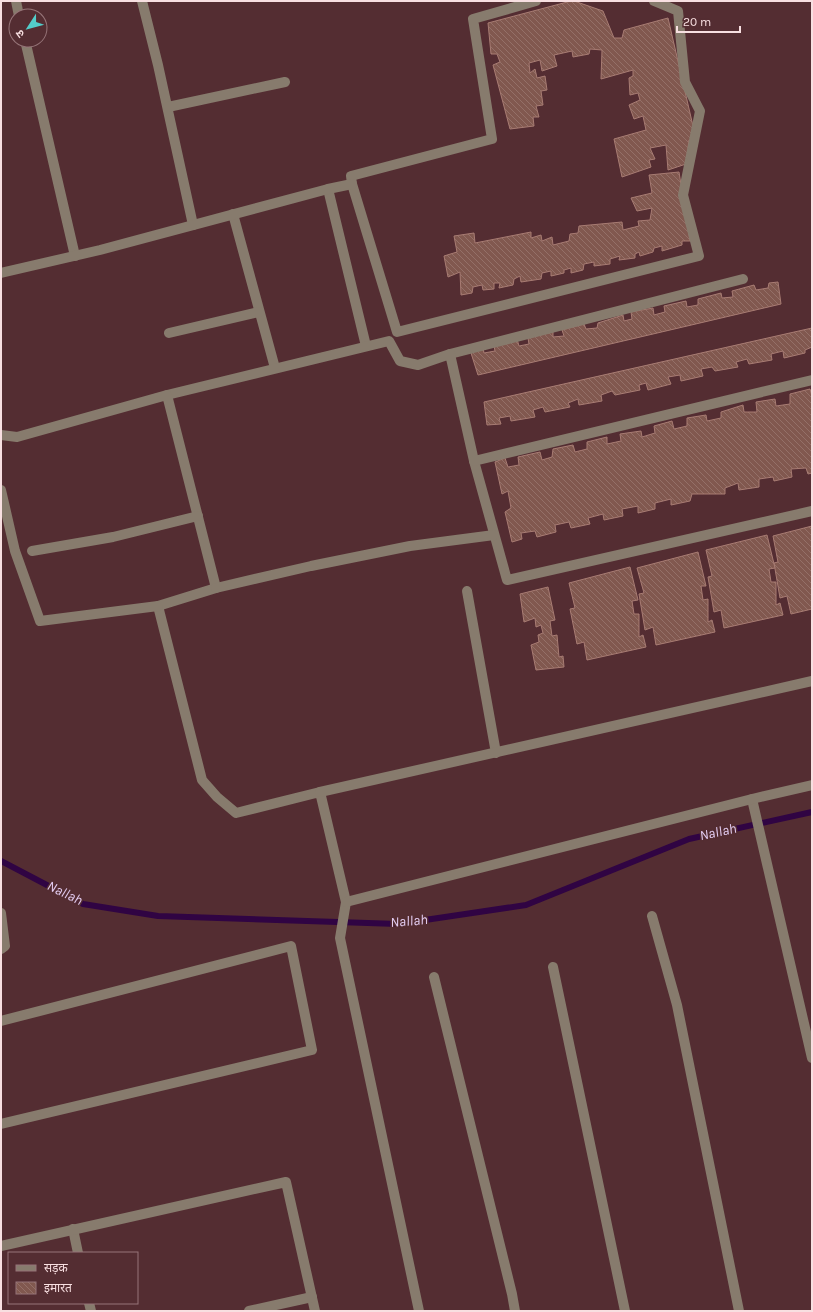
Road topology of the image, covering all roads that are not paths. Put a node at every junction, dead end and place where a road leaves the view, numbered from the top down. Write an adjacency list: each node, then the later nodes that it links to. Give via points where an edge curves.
1 (142, 1): 6 (street)
2 (536, 1): 7 (street, via 473,19 492,139 351,176)
3 (654, 1): 7 (street, via 678,12 685,82 700,111 683,195 699,256 397,332)
4 (27, 48): 11 (street)
5 (285, 82): 6 (street)
6 (168, 107): 10 (street)
7 (352, 184): 8 (street)
8 (328, 189): 9 (street); 16 (street)
9 (233, 214): 10 (street); 14 (street)
10 (193, 225): 11 (street)
11 (75, 256): 12 (street)
12 (1, 273)
13 (743, 279): 17 (street)
14 (259, 312): 15 (street); 18 (street)
15 (169, 333)
16 (366, 346): 17 (street, via 388,340 400,361 418,365); 18 (street)
17 (450, 354): 22 (street)
18 (274, 368): 20 (street)
19 (812, 380): 22 (street)
20 (166, 395): 21 (street, via 17,437); 25 (street)
21 (1, 435)
22 (474, 461): 26 (street)
23 (1, 490): 30 (street, via 15,551 40,621)
24 (812, 511): 26 (street, via 507,580)
25 (198, 516): 27 (street, via 113,537); 28 (street)
26 (494, 535): 28 (street, via 410,546)
27 (32, 550)
28 (216, 588): 30 (street)
29 (467, 591): 32 (street)
30 (158, 606): 34 (street, via 202,780 236,813)
31 (812, 681): 32 (street)
32 (496, 753): 34 (street)
33 (812, 785): 35 (street)
34 (320, 792): 36 (street)
35 (752, 799): 36 (street); 43 (street)
36 (346, 902): 51 (street, via 340,938)
37 (1, 913): 39 (street, via 5,946)
38 (652, 916): 54 (street, via 677,1005)
39 (1, 949)
40 (553, 967): 53 (street)
41 (434, 977): 52 (street)
42 (1, 1021): 44 (street, via 291,946 312,1050)
43 (812, 1058)
44 (1, 1124)
45 (73, 1229): 46 (street); 47 (street); 48 (street, via 286,1182)
46 (1, 1246)
47 (78, 1252)
48 (312, 1297): 49 (street); 50 (street)
49 (249, 1311)
50 (315, 1311)
51 (419, 1311)
52 (515, 1311)
53 (625, 1311)
54 (739, 1311)

